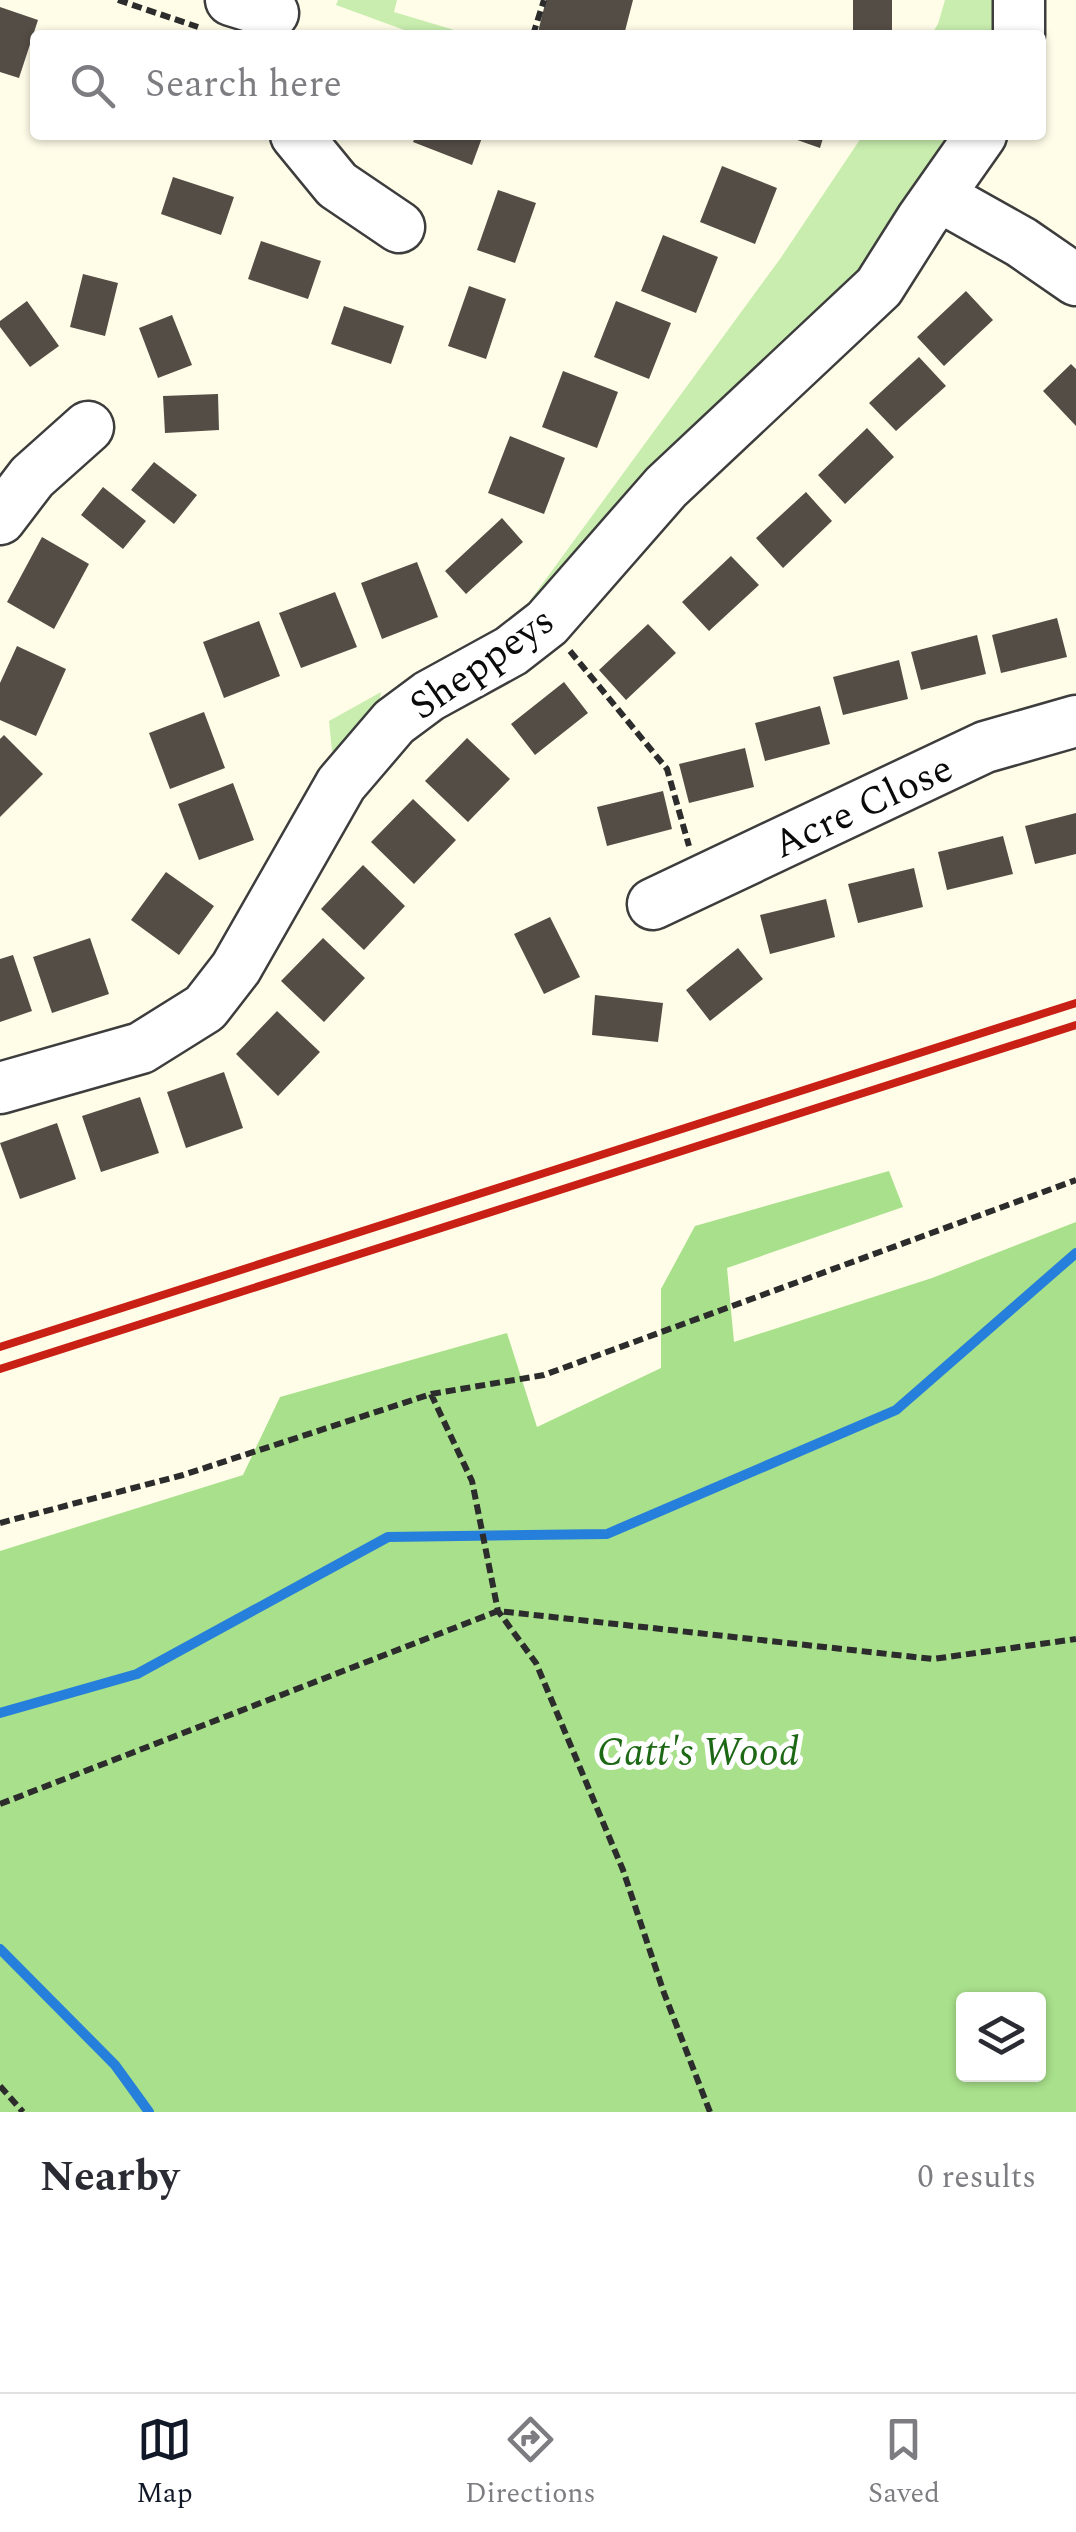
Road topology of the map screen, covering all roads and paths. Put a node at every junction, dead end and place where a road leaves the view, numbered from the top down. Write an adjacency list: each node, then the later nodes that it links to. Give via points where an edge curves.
1 (118, 0): 4 (path)
2 (544, 0): 5 (path)
3 (1019, 0): 6 (street)
4 (251, 16)
5 (535, 30)
6 (1019, 30)
7 (300, 140): 10 (street, via 336,185)
8 (978, 140): 9 (street, Sheppeys)
9 (939, 196): 11 (street); 14 (street, Sheppeys, via 880,288 666,488)
10 (399, 227)
11 (1076, 280)
12 (88, 427): 13 (street, via 32,477)
13 (0, 519)
14 (548, 623): 16 (path, via 667,769); 18 (street, Sheppeys, via 429,696 330,776 236,968 205,1008 142,1048)
15 (1076, 721): 16 (street, Acre Close, via 985,747)
16 (700, 881): 17 (street, Acre Close)
17 (653, 904)
18 (0, 1088)
19 (1076, 1180): 20 (path, via 544,1376)
20 (432, 1394): 21 (path, via 183,1474); 22 (path, via 472,1481)
21 (0, 1522)
22 (498, 1611): 23 (path, via 934,1659); 24 (path); 27 (path, via 536,1663 623,1870)
23 (1076, 1639)
24 (0, 1804)
25 (0, 2086): 26 (path)
26 (23, 2112)
27 (710, 2112)

